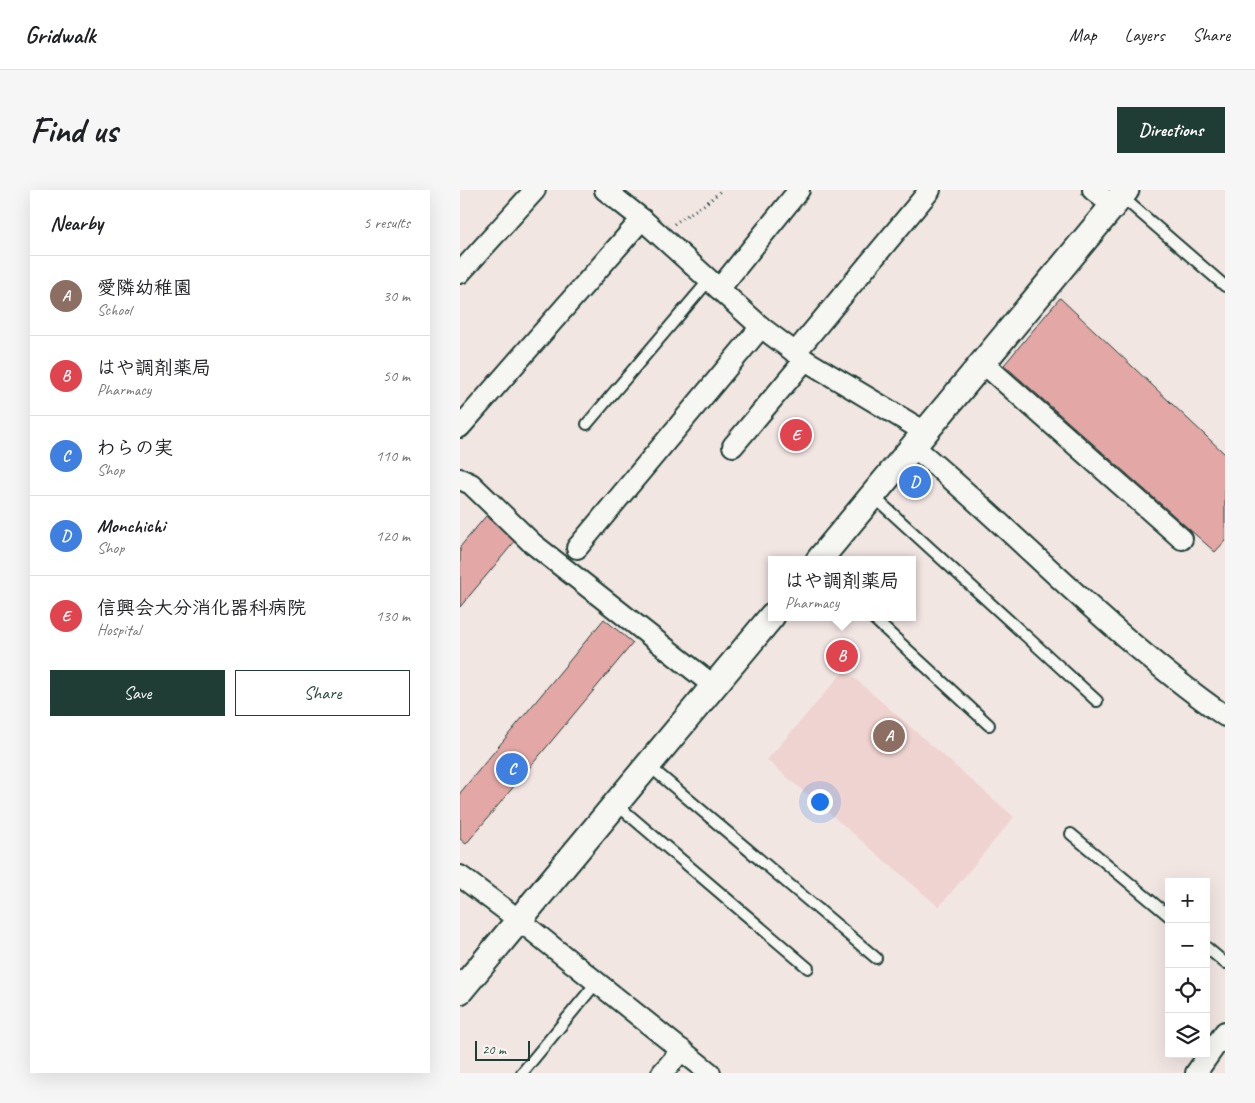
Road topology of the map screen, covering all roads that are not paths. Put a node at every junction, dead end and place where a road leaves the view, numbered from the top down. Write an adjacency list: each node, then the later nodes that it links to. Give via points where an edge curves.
1 (535, 190): 8 (street)
2 (605, 190): 7 (street)
3 (799, 190): 9 (street)
4 (930, 190): 12 (street)
5 (1093, 190): 6 (street)
6 (1120, 198): 10 (lane); 13 (street)
7 (642, 219): 9 (street); 15 (street)
8 (460, 273)
9 (715, 284): 11 (street); 14 (lane)
10 (1225, 286)
11 (761, 327): 12 (street); 21 (street)
12 (800, 357): 16 (street); 17 (street)
13 (983, 363): 16 (street); 20 (street)
14 (587, 424)
15 (460, 427)
16 (919, 439): 19 (street); 27 (street, via 961,486 1145,655)
17 (733, 446)
18 (460, 479): 25 (street, via 471,484 532,543)
19 (872, 495): 22 (street); 26 (lane)
20 (1182, 539)
21 (577, 548)
22 (822, 556)
23 (768, 621): 25 (street)
24 (876, 621): 28 (lane)
25 (714, 686): 29 (street)
26 (1098, 701)
27 (1225, 716)
28 (989, 725)
29 (648, 765): 30 (street); 36 (lane)
30 (616, 804): 34 (street); 38 (lane)
31 (1071, 834): 33 (lane)
32 (460, 876): 34 (street)
33 (1165, 913)
34 (519, 920): 39 (street); 40 (street)
35 (1210, 951): 37 (lane)
36 (876, 958)
37 (1225, 963)
38 (808, 968)
39 (597, 982): 42 (street); 43 (lane)
40 (460, 991)
41 (1225, 1032): 46 (street)
42 (682, 1050): 44 (street); 45 (street)
43 (522, 1073)
44 (662, 1073)
45 (710, 1073)
46 (1196, 1073)

